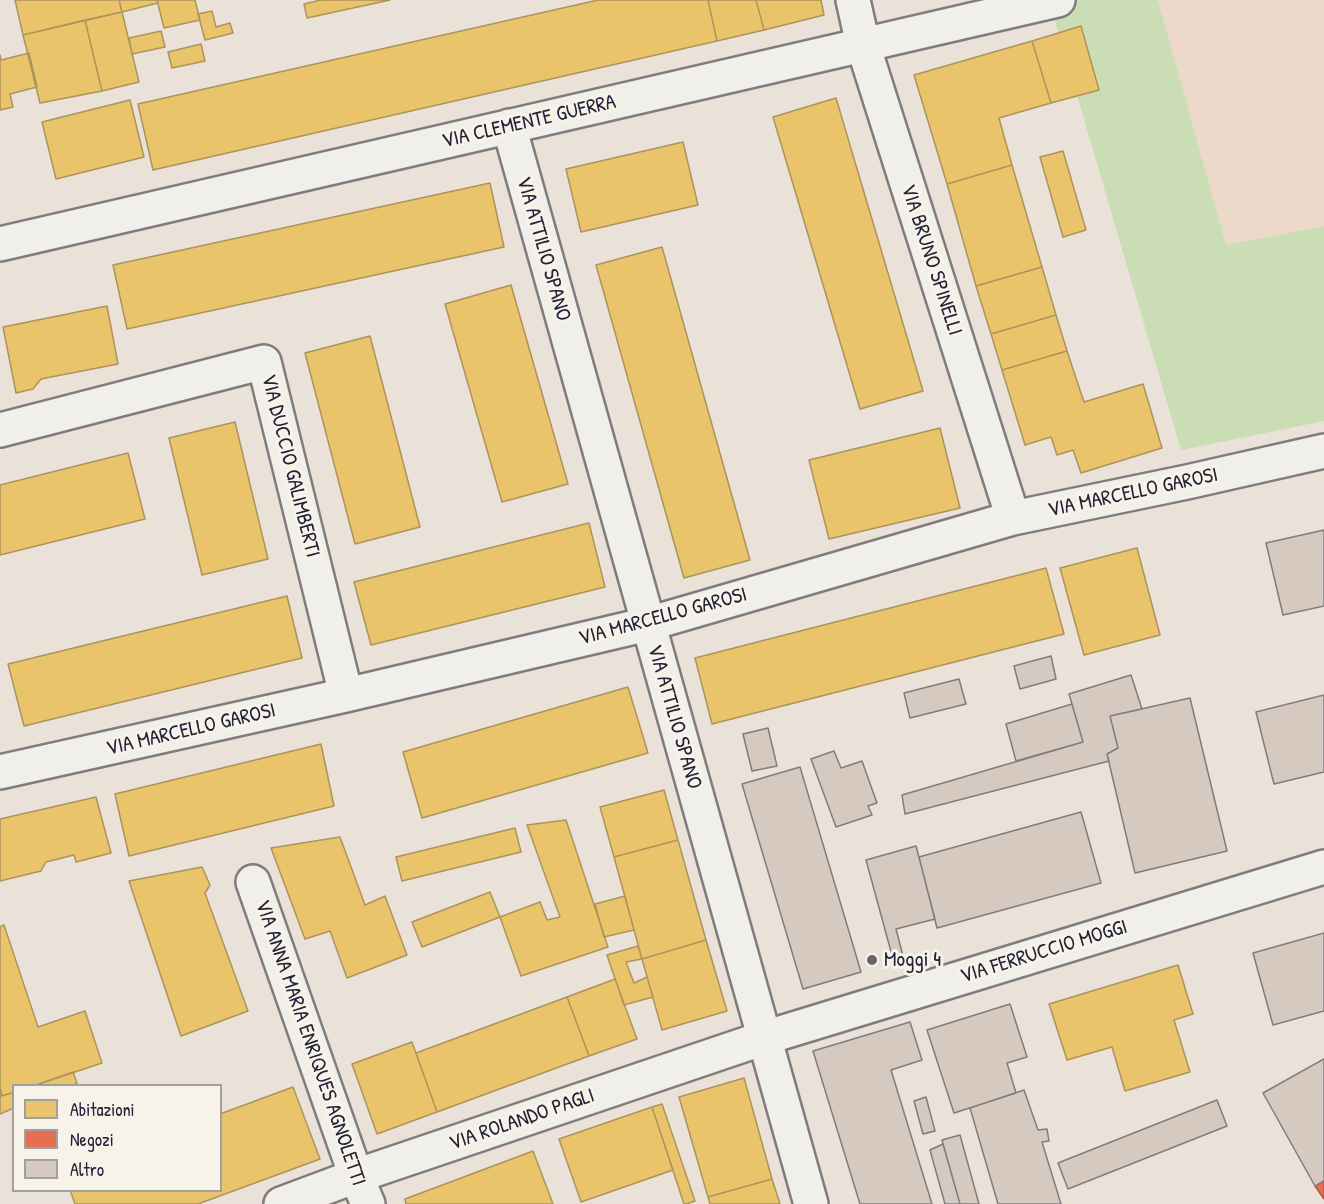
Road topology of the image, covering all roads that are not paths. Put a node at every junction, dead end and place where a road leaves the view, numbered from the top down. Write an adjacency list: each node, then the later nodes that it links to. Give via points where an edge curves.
1 (853, 0): 3 (street, VIA BRUNO SPINELLI)
2 (1058, 0): 3 (street, VIA CLEMENTE GUERRA)
3 (863, 45): 4 (street, VIA CLEMENTE GUERRA); 8 (street, VIA BRUNO SPINELLI)
4 (509, 126): 5 (street, VIA CLEMENTE GUERRA); 9 (street, VIA ATTILIO SPANO)
5 (0, 244)
6 (0, 430): 10 (street, VIA DUCCIO GALIMBERTI, via 264,362)
7 (1324, 451): 8 (street, VIA MARCELLO GAROSI)
8 (1013, 518): 9 (street, VIA MARCELLO GAROSI)
9 (648, 624): 10 (street, VIA MARCELLO GAROSI); 14 (street, VIA ATTILIO SPANO)
10 (346, 695): 11 (street, VIA MARCELLO GAROSI)
11 (0, 772)
12 (1324, 867): 14 (street, VIA FERRUCCIO MOGGI)
13 (254, 882): 15 (street, VIA ANNA MARIA ENRIQUES AGNOLETTI)
14 (764, 1038): 15 (street, VIA ROLANDO PAGLI); 17 (street, VIA ATTILIO SPANO)
15 (362, 1190): 16 (street, VIA ROLANDO PAGLI)
16 (281, 1204)
17 (811, 1204)

